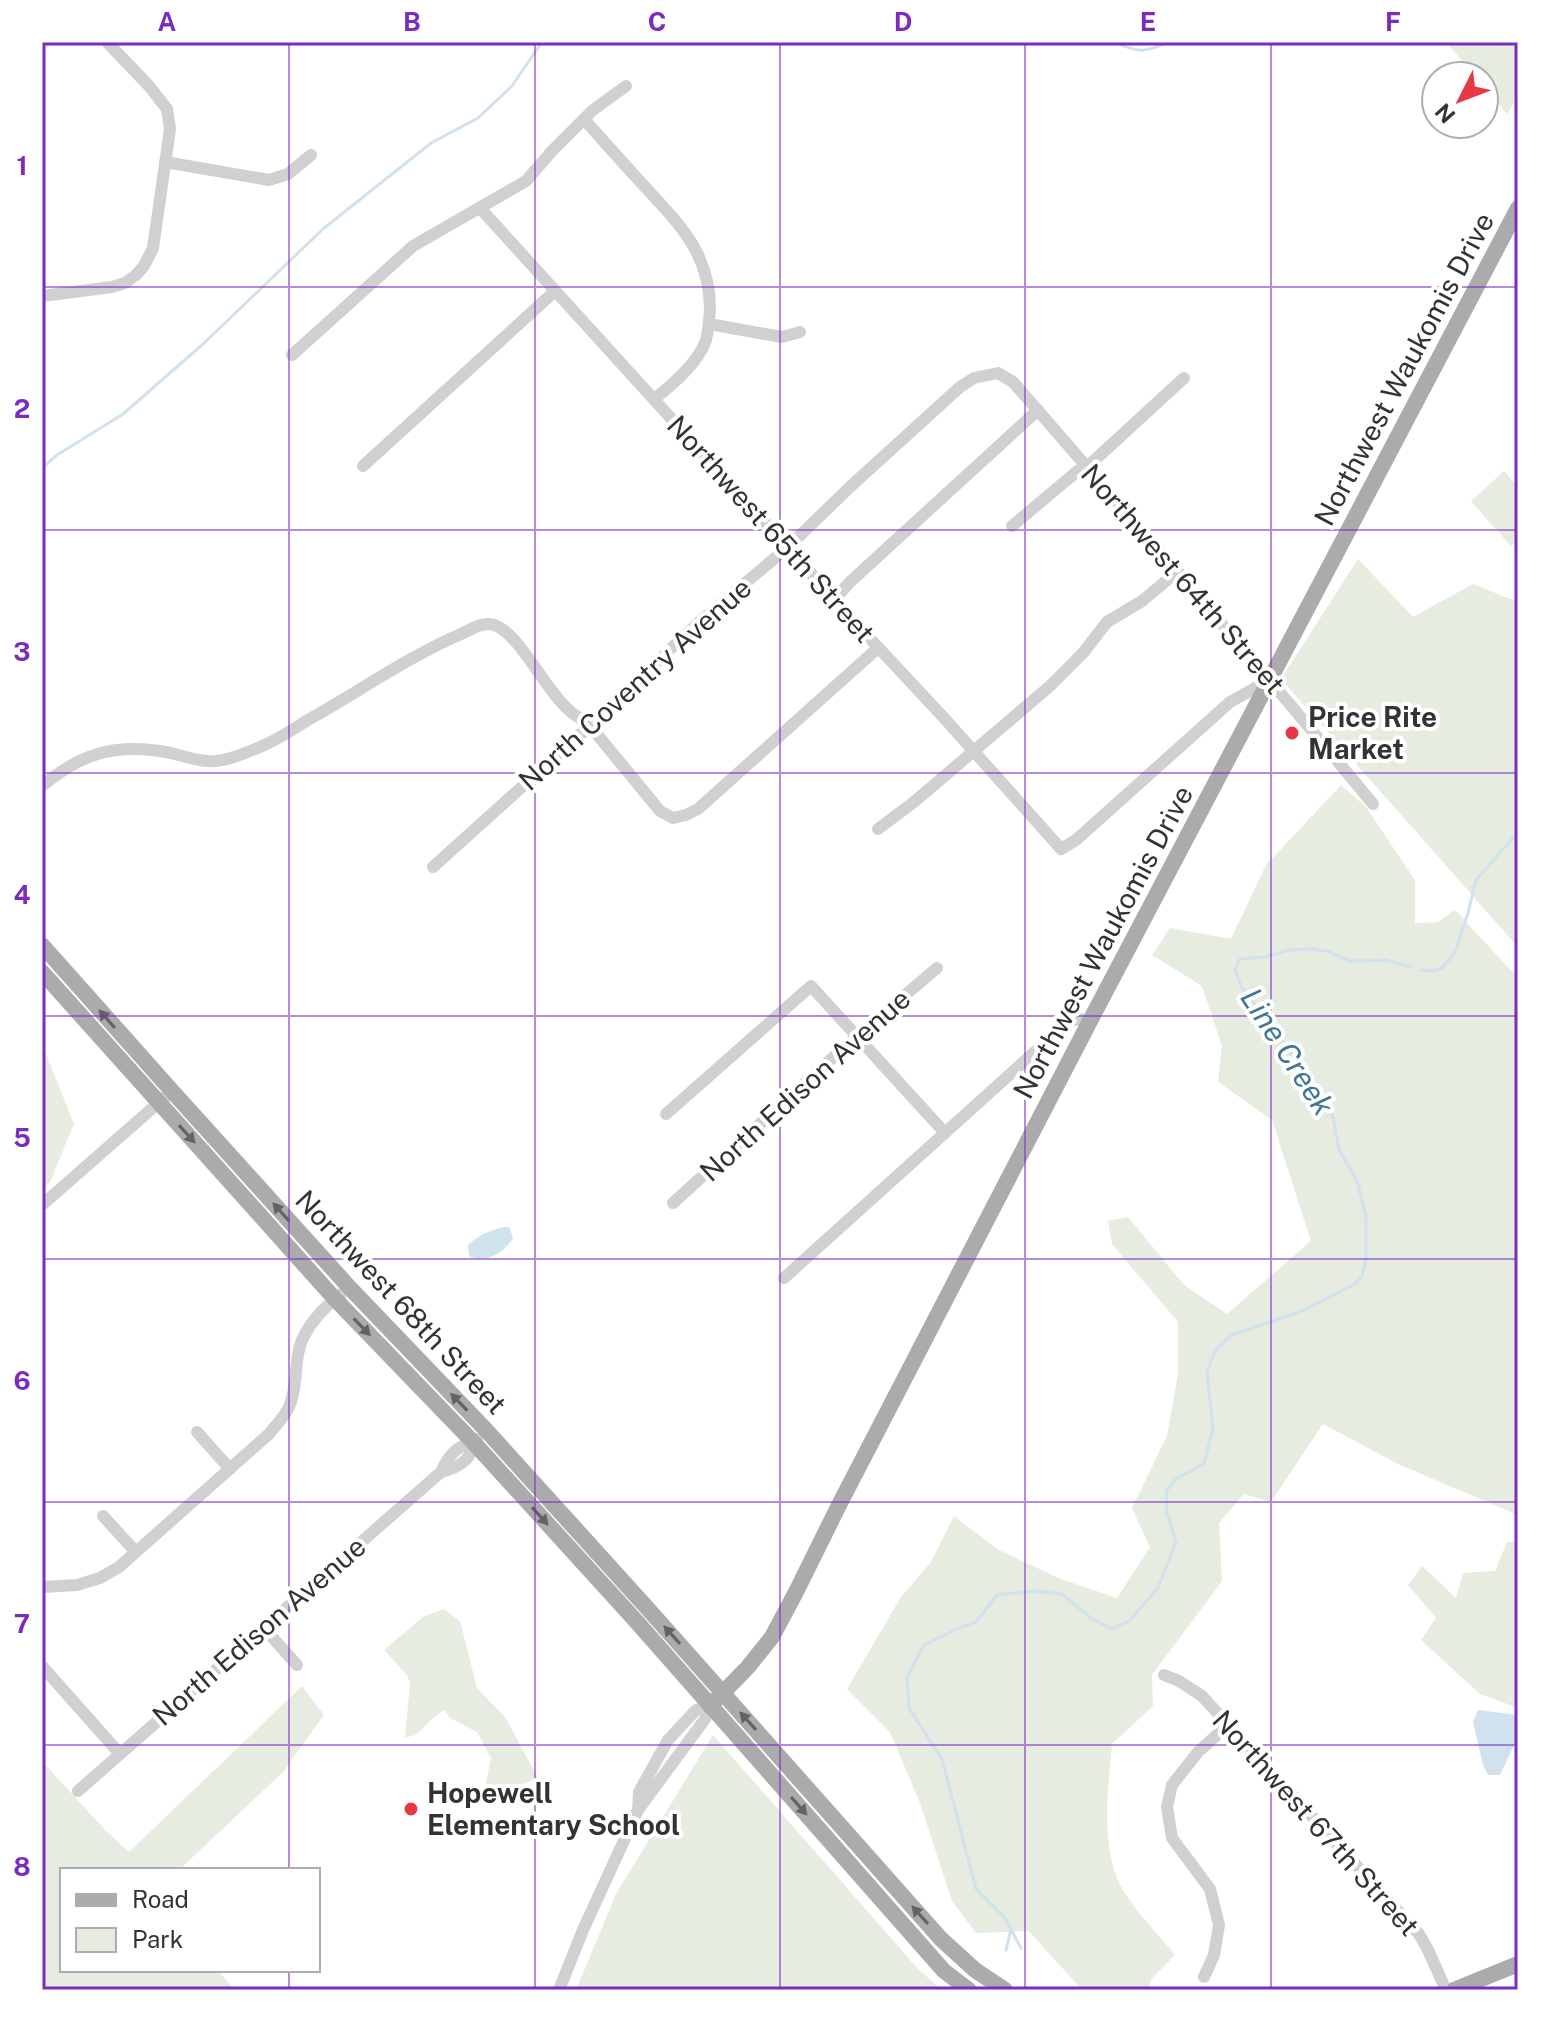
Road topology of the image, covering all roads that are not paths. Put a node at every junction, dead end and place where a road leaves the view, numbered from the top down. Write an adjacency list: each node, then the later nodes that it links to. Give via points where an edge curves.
1 (107, 42): 5 (street, via 167,109)
2 (626, 86): 3 (street)
3 (584, 119): 6 (street, via 526,181); 10 (street, via 695,247 708,285)
4 (311, 155): 5 (street, via 288,174 269,180)
5 (165, 162): 9 (street, via 153,248 136,275 112,287)
6 (480, 208): 8 (street, Northwest 65th Street); 12 (street, via 413,246)
7 (1518, 208): 24 (main road, Northwest Waukomis Drive)
8 (555, 291): 15 (street, Northwest 65th Street); 17 (street)
9 (42, 296)
10 (709, 324): 11 (street, via 782,337); 15 (street, via 704,345)
11 (800, 332)
12 (292, 355)
13 (982, 375): 16 (street, Northwest 64th Street, via 998,373 1013,382); 20 (street, North Coventry Avenue, via 960,387)
14 (1184, 378): 18 (street)
15 (654, 399): 20 (street, Northwest 65th Street)
16 (1038, 410): 18 (street, Northwest 64th Street); 22 (street)
17 (363, 466)
18 (1087, 467): 19 (street); 21 (street, Northwest 64th Street)
19 (1012, 526)
20 (788, 547): 22 (street, Northwest 65th Street); 25 (street, North Coventry Avenue, via 597,718)
21 (1178, 571): 24 (street, Northwest 64th Street); 26 (street, via 1107,622 1050,686)
22 (834, 600): 23 (street, Northwest 65th Street)
23 (878, 648): 25 (street, via 686,815 673,818 660,811); 26 (street, Northwest 65th Street)
24 (1270, 679): 26 (street, Northwest 65th Street, via 1230,702 1061,849); 28 (street, Northwest 64th Street); 34 (main road, Northwest Waukomis Drive)
25 (586, 721): 27 (street, via 575,718 510,636 482,624 262,747 209,762 162,751 110,751 72,763); 30 (street, North Coventry Avenue, via 584,731)
26 (973, 752): 29 (street)
27 (42, 786)
28 (1373, 804)
29 (878, 829)
30 (433, 867)
31 (42, 945): 36 (main road, Northwest 68th Street, one-way to 31)
32 (937, 968): 35 (street, North Edison Avenue)
33 (42, 972): 36 (main road, Northwest 68th Street)
34 (1090, 1021): 38 (street, via 1069,1021); 57 (main road, Northwest Waukomis Drive, via 772,1637)
35 (858, 1035): 37 (street, via 811,986); 38 (street); 39 (street, North Edison Avenue)
36 (165, 1097): 40 (street); 42 (main road, Northwest 68th Street, one-way to 36); 43 (main road, Northwest 68th Street, one-way to 43)
37 (666, 1114)
38 (945, 1133): 41 (street)
39 (673, 1203)
40 (42, 1205)
41 (784, 1278)
42 (349, 1287): 43 (street); 44 (main road, Northwest 68th Street, one-way to 42)
43 (335, 1299): 46 (main road, Northwest 68th Street, one-way to 46); 47 (street, via 304,1335 284,1416)
44 (486, 1430): 46 (street, North Edison Avenue); 51 (main road, Northwest 68th Street)
45 (197, 1432): 47 (street)
46 (474, 1443): 52 (main road, Northwest 68th Street, one-way to 52); 53 (street, North Edison Avenue, via 462,1445 446,1459 441,1472)
47 (230, 1469): 49 (street)
48 (103, 1516): 49 (street)
49 (135, 1551): 50 (street, via 100,1578)
50 (42, 1587)
51 (649, 1610): 52 (main road); 57 (main road, Northwest 68th Street, one-way to 51)
52 (636, 1621): 58 (main road, Northwest 68th Street)
53 (263, 1627): 54 (street); 60 (street, North Edison Avenue)
54 (297, 1665)
55 (42, 1666): 60 (street)
56 (1164, 1675): 59 (street, Northwest 67th Street, via 1202,1696)
57 (724, 1693): 58 (main road, Northwest Waukomis Drive); 66 (main road, one-way to 57, via 941,1939)
58 (710, 1706): 64 (street, via 638,1810); 65 (main road, one-way to 65, via 944,1971)
59 (1227, 1726): 63 (street, via 1172,1785 1167,1807 1172,1838 1210,1889 1219,1925); 67 (street, Northwest 67th Street, via 1419,1934)
60 (120, 1754): 61 (street, North Edison Avenue)
61 (78, 1791)
62 (1518, 1964): 68 (main road)
63 (1204, 1977)
64 (559, 1990)
65 (969, 1990)
66 (1005, 1990)
67 (1446, 1990)
68 (1454, 1990)

